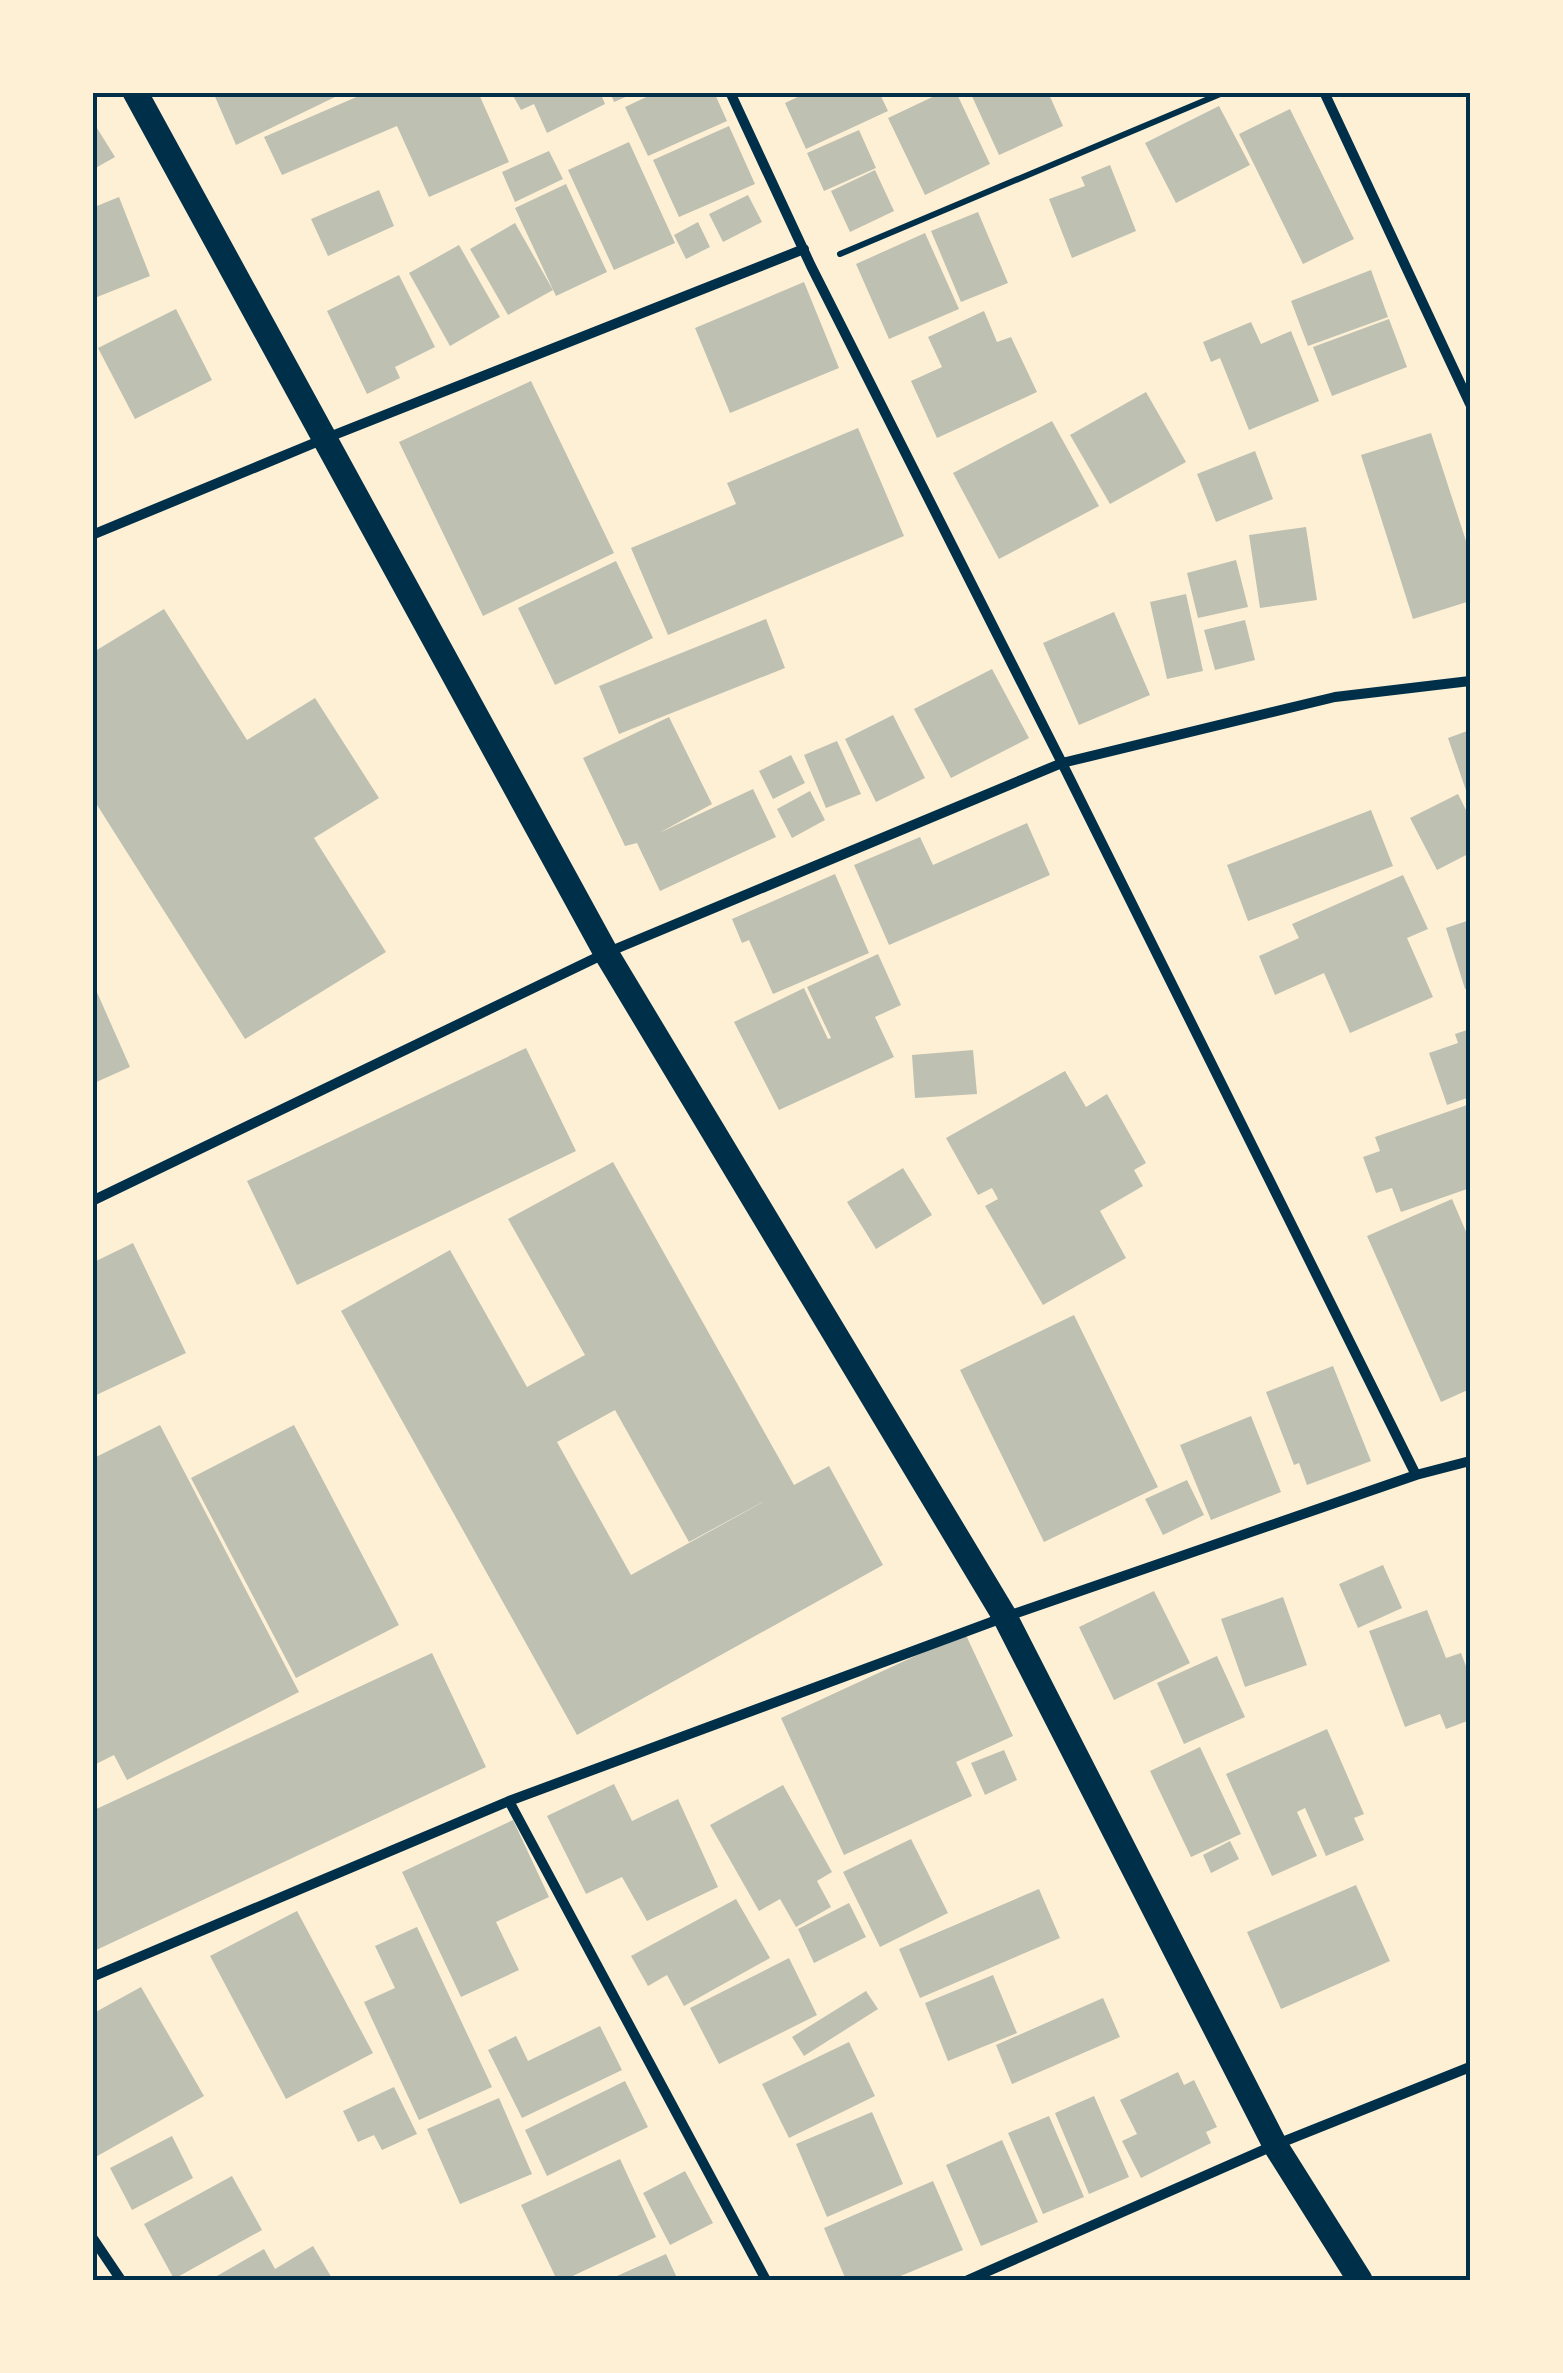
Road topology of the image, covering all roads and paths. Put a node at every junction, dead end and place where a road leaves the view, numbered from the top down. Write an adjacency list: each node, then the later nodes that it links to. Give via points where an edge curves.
1 (135, 92): 8 (main road)
2 (730, 92): 5 (street)
3 (1225, 92): 6 (path)
4 (1324, 92): 7 (street)
5 (804, 250): 6 (street); 8 (street)
6 (812, 266): 11 (street)
7 (1470, 404)
8 (324, 439): 9 (street); 12 (main road)
9 (92, 535)
10 (1470, 681): 11 (street, via 1335,696)
11 (1062, 763): 12 (street); 15 (street)
12 (606, 952): 13 (street); 16 (main road)
13 (92, 1201)
14 (1470, 1460): 15 (street)
15 (1416, 1475): 16 (street)
16 (1005, 1617): 17 (street); 20 (main road)
17 (509, 1801): 18 (street); 23 (street)
18 (92, 1978)
19 (1470, 2068): 20 (street)
20 (1275, 2145): 24 (street); 25 (main road)
21 (92, 2237): 22 (street)
22 (121, 2280)
23 (766, 2280)
24 (968, 2280)
25 (1360, 2280)

